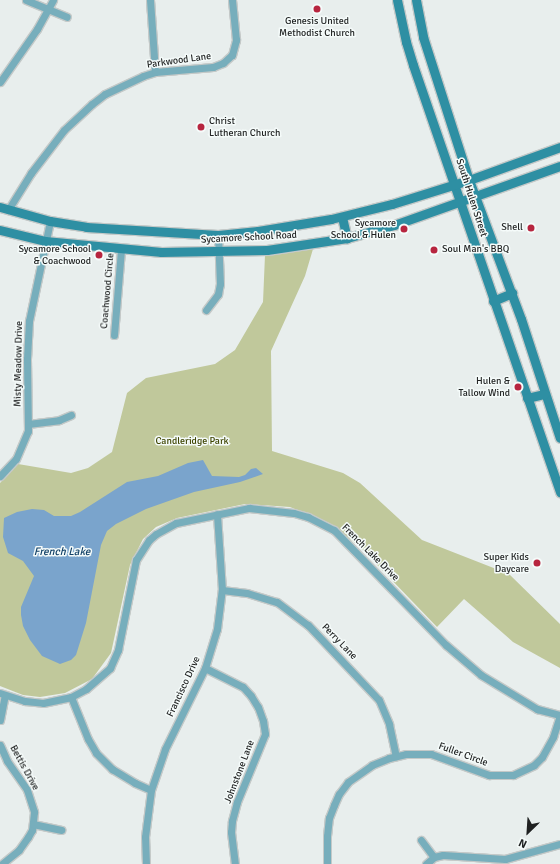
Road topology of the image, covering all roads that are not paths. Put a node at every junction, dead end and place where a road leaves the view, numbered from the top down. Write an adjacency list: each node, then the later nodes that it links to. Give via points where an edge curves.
1 (26, 0): 7 (street)
2 (52, 0): 7 (street)
3 (150, 0): 11 (street)
4 (232, 0): 11 (street, Parkwood Lane, via 236,40 232,55 213,67)
5 (397, 0): 10 (main road, South Hulen Street)
6 (416, 0): 9 (main road, South Hulen Street)
7 (49, 9): 8 (street); 12 (street, via 24,50)
8 (67, 17)
9 (423, 37): 10 (main road); 15 (main road, South Hulen Street)
10 (406, 42): 16 (main road, South Hulen Street)
11 (155, 72): 19 (street, Parkwood Lane, via 127,82 92,104 64,130)
12 (0, 82)
13 (560, 147): 15 (main road, Sycamore School Road)
14 (560, 166): 17 (main road, Sycamore School Road)
15 (469, 180): 16 (main road, Sycamore School Road); 17 (main road, South Hulen Street)
16 (453, 184): 18 (main road, South Hulen Street); 20 (main road, Sycamore School Road)
17 (475, 196): 18 (main road, Sycamore School Road); 28 (main road, South Hulen Street)
18 (460, 201): 24 (main road, Sycamore School Road, via 394,225); 29 (main road, South Hulen Street)
19 (4, 209): 21 (main road, Sycamore School Road)
20 (342, 217): 23 (main road, Sycamore School Road); 24 (main road)
21 (50, 221): 23 (main road, Sycamore School Road, via 86,227); 25 (street, Misty Meadow Drive)
22 (0, 230): 25 (main road, Sycamore School Road)
23 (218, 235): 27 (street)
24 (347, 238): 27 (main road, Sycamore School Road, via 267,250)
25 (45, 241): 26 (main road, Sycamore School Road); 35 (street, Misty Meadow Drive, via 29,321)
26 (121, 249): 27 (main road, Sycamore School Road); 31 (street, Coachwood Circle)
27 (219, 252): 30 (street, via 218,294)
28 (512, 293): 29 (main road); 32 (main road, South Hulen Street)
29 (494, 301): 33 (main road, South Hulen Street)
30 (206, 310)
31 (114, 335)
32 (545, 394): 33 (main road); 36 (main road, South Hulen Street)
33 (526, 398): 38 (main road, South Hulen Street)
34 (70, 415): 35 (street, via 59,420)
35 (28, 424): 37 (street, Misty Meadow Drive, via 24,443 16,459)
36 (560, 438)
37 (0, 476)
38 (558, 482): 39 (main road, South Hulen Street)
39 (560, 492)
40 (217, 514): 41 (street, Francisco Drive); 44 (street, French Lake Drive, via 170,526 156,534 144,546 136,560 118,650 110,668 98,680); 45 (street, French Lake Drive, via 248,508 274,509 308,517 334,530 446,645 481,675 537,709)
41 (222, 590): 42 (street, Francisco Drive, via 217,629); 48 (street, Perry Lane, via 247,593 277,602 308,625 380,700 389,724)
42 (205, 668): 49 (street, Francisco Drive, via 165,749); 58 (street, Johnstone Lane, via 243,687 258,707 265,734 237,802 232,821)
43 (2, 694): 44 (street, French Lake Drive, via 36,702); 46 (street)
44 (71, 697): 49 (street, via 96,753 112,769 135,784)
45 (560, 715): 48 (street, Fuller Circle, via 553,737 542,757 534,765 513,775 489,775 431,754)
46 (0, 720)
47 (0, 745): 50 (street, Bettis Drive, via 7,761 27,790 34,812)
48 (396, 756): 59 (street, Fuller Circle, via 362,771 348,782 339,794 329,818)
49 (151, 790): 57 (street, Francisco Drive, via 145,837)
50 (33, 824): 51 (street); 56 (street, Bettis Drive, via 28,838 19,850)
51 (61, 830)
52 (421, 840): 54 (street)
53 (560, 844): 55 (street)
54 (434, 857): 55 (street, via 443,855); 60 (street)
55 (496, 862)
56 (2, 864)
57 (146, 864)
58 (235, 864)
59 (327, 864)
60 (426, 864)

